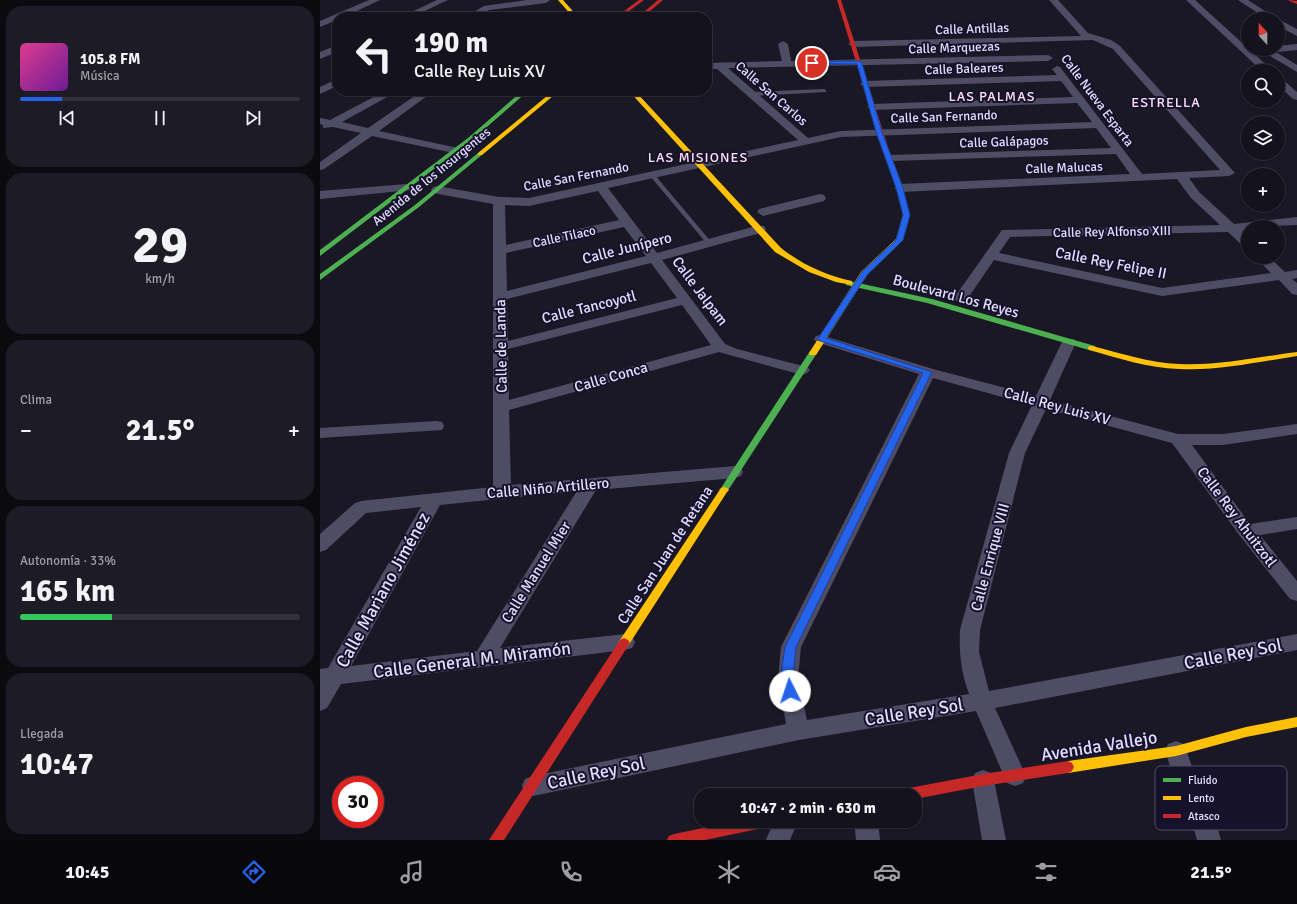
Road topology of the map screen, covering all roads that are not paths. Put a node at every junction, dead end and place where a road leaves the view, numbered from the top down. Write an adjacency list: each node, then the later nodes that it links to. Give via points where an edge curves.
1 (376, 0): 13 (street)
2 (444, 0): 14 (street)
3 (560, 0): 16 (main road)
4 (642, 0): 17 (main road)
5 (660, 0): 18 (main road)
6 (839, 0): 29 (main road, Calle San Juan de Retana)
7 (1053, 0): 26 (street, via 1085,36)
8 (1190, 0): 30 (street)
9 (1242, 0): 19 (street)
10 (1291, 0): 12 (main road)
11 (548, 2): 15 (street, via 487,8)
12 (1297, 3)
13 (348, 12)
14 (416, 12)
15 (479, 12)
16 (571, 12)
17 (625, 12)
18 (646, 12)
19 (1262, 12)
20 (332, 19): 21 (street)
21 (320, 24)
22 (1285, 26): 25 (street)
23 (320, 27): 24 (street)
24 (331, 29)
25 (1297, 33)
26 (1092, 38): 27 (street, Calle Antillas); 75 (street, Calle Malucas, via 1116,47 1228,172)
27 (1034, 39): 29 (street, Calle Antillas); 37 (street, Calle Nueva Esparta)
28 (783, 44): 39 (street)
29 (853, 44): 38 (main road, Calle San Juan de Retana)
30 (1241, 47)
31 (1297, 47): 32 (street)
32 (1285, 48)
33 (332, 50): 34 (street)
34 (320, 56)
35 (1251, 56): 40 (street)
36 (1276, 56): 43 (street)
37 (1048, 58): 38 (street, Calle Marquezas); 44 (street, Calle Nueva Esparta)
38 (860, 63): 39 (street, Calle Marquezas); 45 (main road, Calle San Juan de Retana)
39 (787, 64): 42 (street, Calle Marquezas)
40 (1260, 64)
41 (712, 66): 42 (street, Calle Marquezas)
42 (720, 66): 50 (street, Calle San Carlos)
43 (1297, 69)
44 (1064, 78): 45 (street, Calle Baleares); 58 (street, Calle Nueva Esparta)
45 (865, 84): 59 (main road, Calle San Juan de Retana)
46 (332, 85): 48 (street)
47 (1285, 87): 57 (street)
48 (320, 91)
49 (824, 91): 50 (lane)
50 (753, 94): 66 (street, Calle San Carlos)
51 (383, 96): 61 (street)
52 (421, 96): 64 (street)
53 (519, 96): 67 (main road, Avenida de los Insurgentes)
54 (550, 96): 80 (main road, Avenida de los Insurgentes)
55 (651, 96): 56 (main road)
56 (639, 98): 71 (main road, Boulevard Los Reyes)
57 (1297, 98)
58 (1080, 100): 59 (street); 62 (street, Calle Nueva Esparta)
59 (872, 107): 65 (main road, Calle San Juan de Retana)
60 (320, 121): 61 (street)
61 (331, 123): 63 (street); 64 (street)
62 (1099, 125): 65 (street, Calle San Fernando); 68 (street, Calle Nueva Esparta)
63 (320, 129)
64 (370, 132): 67 (street); 72 (street)
65 (879, 132): 66 (street, Calle San Fernando, via 841,134); 70 (main road, Calle San Juan de Retana)
66 (805, 141): 69 (street, Calle San Fernando)
67 (454, 150): 78 (main road, Avenida de los Insurgentes)
68 (1119, 151): 70 (street, Calle Galápagos); 76 (street, Calle Nueva Esparta)
69 (712, 158): 71 (street, Calle San Fernando); 73 (main road)
70 (890, 158): 79 (main road, Calle San Juan de Retana)
71 (699, 164): 74 (street, Calle San Fernando); 91 (main road, Boulevard Los Reyes)
72 (320, 167)
73 (725, 172)
74 (652, 175): 77 (street, Calle San Fernando); 93 (lane)
75 (1181, 176): 76 (street, Calle Malucas); 90 (street, via 1194,195)
76 (1139, 178): 79 (street, Calle Malucas)
77 (601, 186): 83 (street, Calle San Fernando, via 529,202); 88 (street, Calle Jalpam)
78 (407, 188): 81 (street); 84 (main road, Avenida de los Insurgentes)
79 (900, 188): 101 (main road, Calle San Juan de Retana, via 906,215 899,240)
80 (437, 190): 83 (street, Calle San Fernando); 85 (main road, Avenida de los Insurgentes)
81 (320, 195)
82 (820, 198): 86 (street)
83 (499, 201): 94 (street, Calle de Landa)
84 (394, 206): 85 (main road); 95 (main road, Avenida de los Insurgentes)
85 (417, 206): 103 (main road, Avenida de los Insurgentes)
86 (761, 209): 89 (main road)
87 (1297, 221): 90 (street, Calle Rey Alfonso XIII)
88 (628, 222): 94 (street, Calle Tilaco); 97 (street, Calle Jalpam)
89 (772, 222)
90 (1233, 228): 92 (street); 96 (street, Calle Rey Alfonso XIII, via 1006,233)
91 (760, 229): 93 (street, Calle Junípero); 104 (main road, Boulevard Los Reyes, via 778,250 797,265 835,280)
92 (1241, 236)
93 (710, 244): 97 (street, Calle Junípero)
94 (500, 250): 106 (street, Calle de Landa)
95 (320, 254)
96 (990, 255): 102 (street, Calle Rey Felipe II, via 1162,292); 107 (street, Calle Rey Alfonso XIII)
97 (654, 258): 106 (street, Calle Junípero); 108 (street, Calle Jalpam)
98 (1269, 264): 102 (street)
99 (853, 272): 101 (main road)
100 (1297, 274): 102 (street, Calle Rey Felipe II)
101 (868, 275): 104 (main road, Calle San Juan de Retana)
102 (1281, 275): 105 (street)
103 (320, 277)
104 (857, 285): 109 (main road, Calle San Juan de Retana); 110 (main road, Boulevard Los Reyes, via 929,301)
105 (1297, 291)
106 (500, 297): 111 (street, Calle de Landa)
107 (961, 298)
108 (686, 300): 111 (street, Calle Tancoyotl); 112 (street, Calle Jalpam)
109 (821, 340): 114 (main road, Calle San Juan de Retana); 115 (street, Calle Rey Luis XV)
110 (1069, 342): 113 (main road, Boulevard Los Reyes, via 1160,365 1182,367 1209,366); 116 (street, Calle Enrique VIII)
111 (500, 347): 117 (street, Calle de Landa)
112 (720, 347): 114 (street, Calle Jalpam); 117 (street, Calle Conca)
113 (1297, 354)
114 (802, 370): 122 (main road, Calle San Juan de Retana)
115 (928, 372): 116 (street, Calle Rey Luis XV); 137 (street, via 791,647 788,678)
116 (1042, 401): 121 (street, Calle Rey Luis XV); 134 (street, Calle Enrique VIII, via 1017,453 970,630 969,652)
117 (502, 407): 124 (street, Calle de Landa)
118 (436, 426): 120 (street)
119 (1297, 429): 121 (street, Calle Rey Luis XV, via 1220,439)
120 (320, 433)
121 (1178, 439): 127 (street, Calle Rey Ahuitzotl)
122 (735, 472): 123 (street, Calle Niño Artillero); 130 (main road, Calle San Juan de Retana)
123 (590, 485): 124 (street, Calle Niño Artillero); 132 (street, Calle Manuel Mier)
124 (502, 492): 125 (street, Calle Niño Artillero)
125 (434, 499): 128 (street, Calle Niño Artillero, via 361,507); 133 (street, Calle Mariano Jiménez)
126 (1297, 523): 127 (street)
127 (1246, 531): 129 (street, Calle Rey Ahuitzotl)
128 (320, 546)
129 (1297, 594)
130 (624, 642): 132 (street, Calle General M. Miramón); 142 (main road, Calle San Juan de Retana)
131 (1297, 642): 134 (street, Calle Rey Sol)
132 (483, 659): 133 (street, Calle General M. Miramón)
133 (327, 678): 135 (street, Calle Mariano Jiménez)
134 (983, 701): 137 (street, Calle Rey Sol); 140 (street, Calle Enrique VIII)
135 (320, 702)
136 (1297, 722): 138 (main road, Avenida Vallejo)
137 (799, 731): 142 (street, Calle Rey Sol)
138 (1176, 751): 139 (street); 140 (main road, Avenida Vallejo)
139 (1181, 766)
140 (1015, 776): 141 (main road, Avenida Vallejo)
141 (983, 780): 143 (main road, Avenida Vallejo); 152 (street)
142 (533, 786): 148 (main road, Calle San Juan de Retana)
143 (922, 792)
144 (733, 828): 149 (main road)
145 (783, 828): 150 (street)
146 (867, 828): 151 (street)
147 (1206, 830): 153 (street)
148 (496, 840)
149 (674, 840)
150 (778, 840)
151 (868, 840)
152 (994, 840)
153 (1209, 840)

